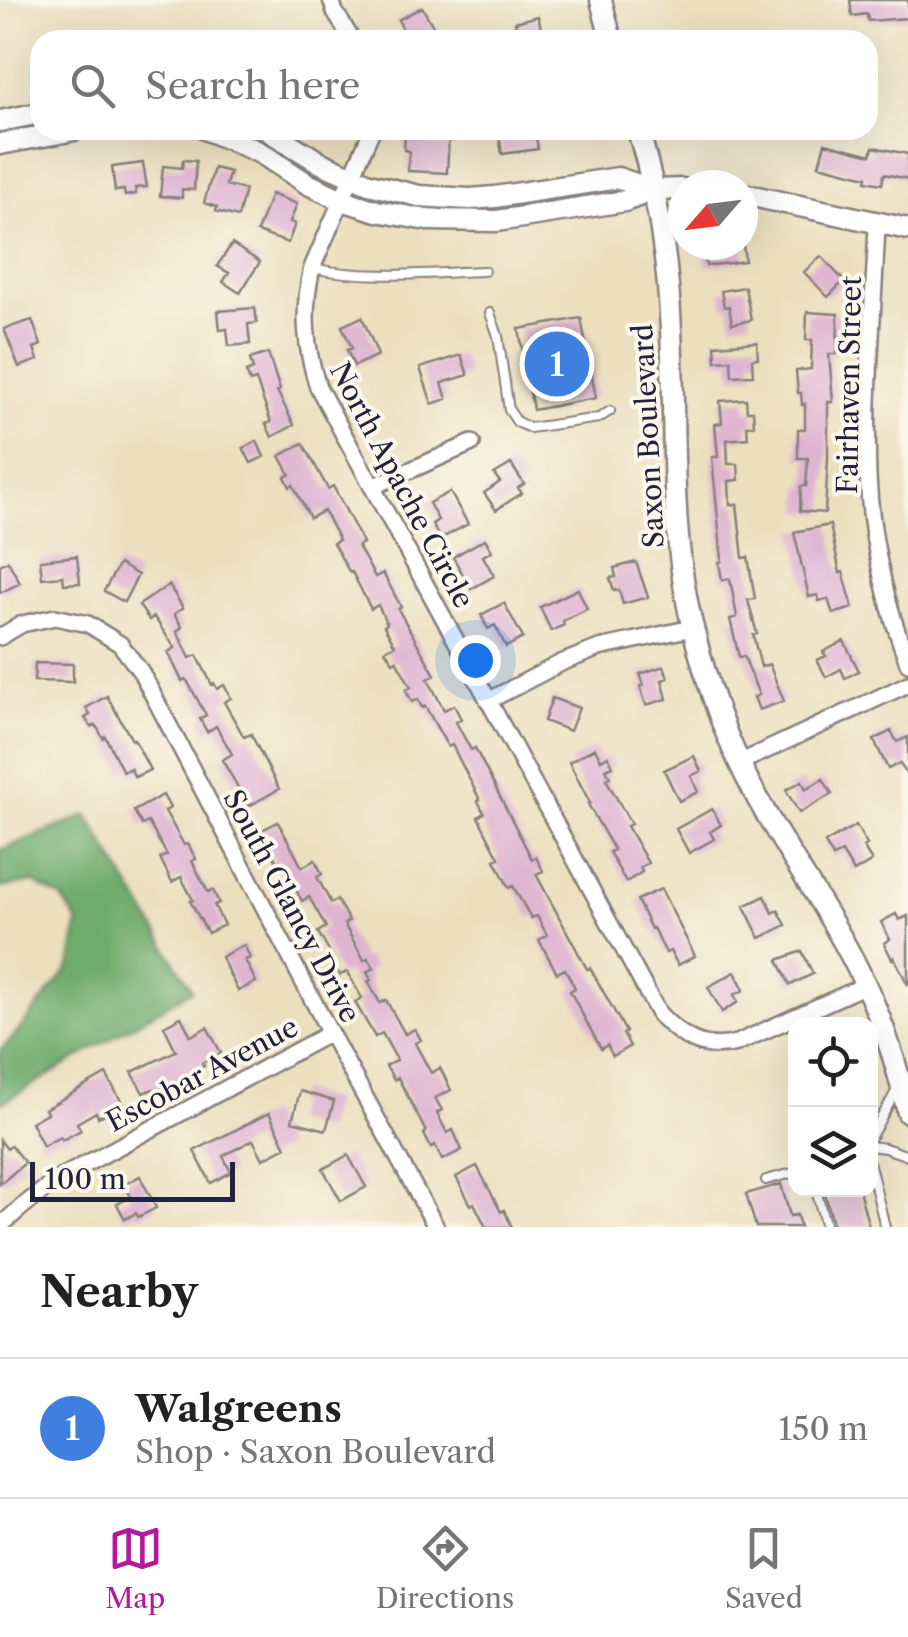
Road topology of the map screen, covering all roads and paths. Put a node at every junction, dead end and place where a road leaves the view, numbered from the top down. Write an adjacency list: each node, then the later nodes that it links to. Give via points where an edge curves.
1 (332, 0): 3 (street)
2 (601, 0): 4 (street)
3 (346, 30)
4 (608, 30)
5 (30, 115): 6 (street)
6 (0, 121)
7 (30, 138): 12 (street)
8 (233, 140): 17 (street)
9 (283, 140): 13 (street)
10 (368, 140): 13 (street, North Apache Circle)
11 (640, 140): 14 (street, Saxon Boulevard)
12 (0, 144)
13 (352, 176): 14 (street, via 444,198 618,178); 17 (street, North Apache Circle)
14 (653, 190): 15 (street); 17 (street, via 625,201 497,221 427,220); 26 (street, Saxon Boulevard, via 671,321 678,542)
15 (668, 190)
16 (758, 196): 18 (street)
17 (342, 200): 20 (street, North Apache Circle)
18 (877, 224): 19 (street); 28 (street, Fairhaven Street, via 868,478 878,558)
19 (908, 229)
20 (312, 268): 21 (lane, via 384,275); 25 (street, North Apache Circle, via 305,329 310,361)
21 (484, 271)
22 (490, 314): 23 (lane, via 516,422 530,428)
23 (610, 412)
24 (472, 443): 25 (street)
25 (372, 488): 30 (street, North Apache Circle)
26 (692, 628): 30 (street, via 599,648); 31 (street, Saxon Boulevard)
27 (0, 638): 33 (street, South Glancy Drive, via 22,624 55,617 88,624 120,644 141,672)
28 (908, 662)
29 (908, 684): 31 (street)
30 (488, 700): 32 (street, North Apache Circle, via 659,1014 676,1032 698,1044 725,1046)
31 (739, 762): 32 (street, Saxon Boulevard)
32 (866, 985): 34 (street, Saxon Boulevard)
33 (330, 1033): 43 (street, Escobar Avenue, via 58,1179); 44 (street, South Glancy Drive)
34 (900, 1084): 35 (street, Saxon Boulevard); 36 (lane)
35 (908, 1112)
36 (878, 1124)
37 (878, 1147): 38 (lane)
38 (908, 1156)
39 (788, 1174): 40 (lane)
40 (766, 1180)
41 (818, 1197): 45 (lane)
42 (878, 1197): 46 (lane)
43 (0, 1226)
44 (436, 1227)
45 (826, 1227)
46 (885, 1227)

